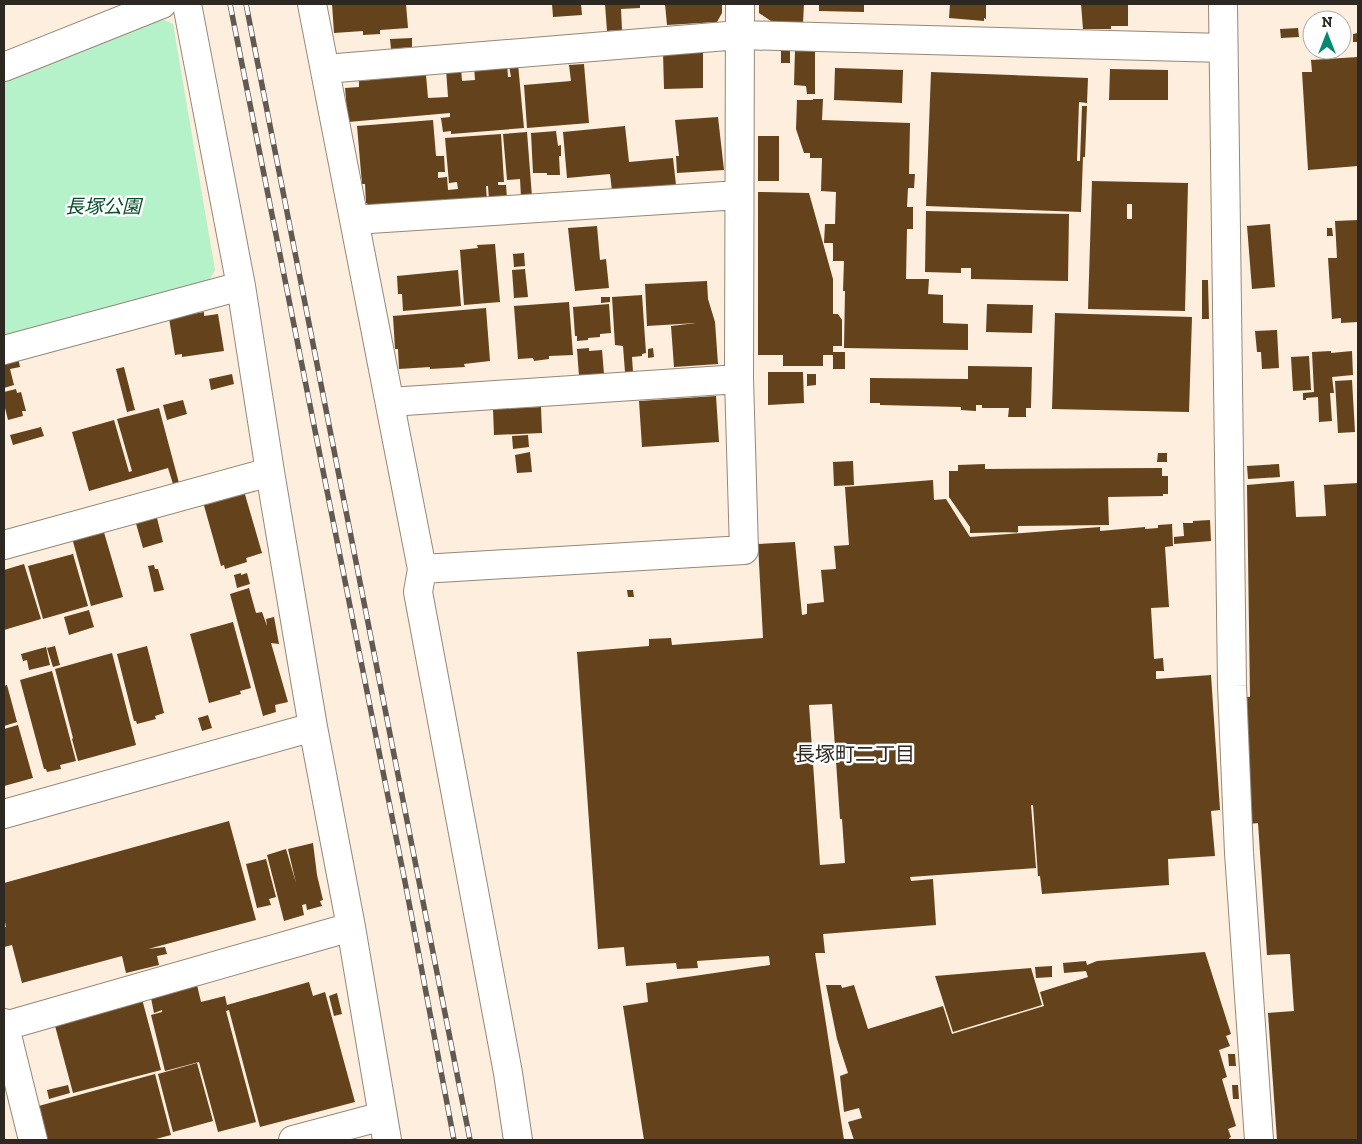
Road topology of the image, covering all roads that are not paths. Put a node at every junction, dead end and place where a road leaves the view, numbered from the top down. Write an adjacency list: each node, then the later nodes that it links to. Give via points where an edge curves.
1 (162, 4): 8 (street)
2 (188, 4): 12 (street)
3 (312, 4): 9 (street)
4 (740, 4): 6 (street)
5 (1223, 4): 7 (street)
6 (739, 35): 7 (street); 9 (street); 10 (street)
7 (1223, 48): 27 (street, via 1232,686 1239,853)
8 (4, 67)
9 (325, 69): 11 (street)
10 (739, 195): 11 (street); 14 (street)
11 (354, 220): 15 (street)
12 (241, 286): 13 (street); 16 (street)
13 (4, 350)
14 (739, 379): 15 (street); 18 (street, via 744,550)
15 (390, 402): 18 (street)
16 (270, 472): 17 (street); 19 (street)
17 (4, 546)
18 (422, 569): 26 (street, via 418,592)
19 (312, 727): 20 (street); 21 (street)
20 (4, 814)
21 (351, 927): 22 (street); 23 (street)
22 (4, 1024): 24 (street)
23 (385, 1128): 25 (street)
24 (33, 1140)
25 (292, 1140)
26 (518, 1140)
27 (1259, 1140)

